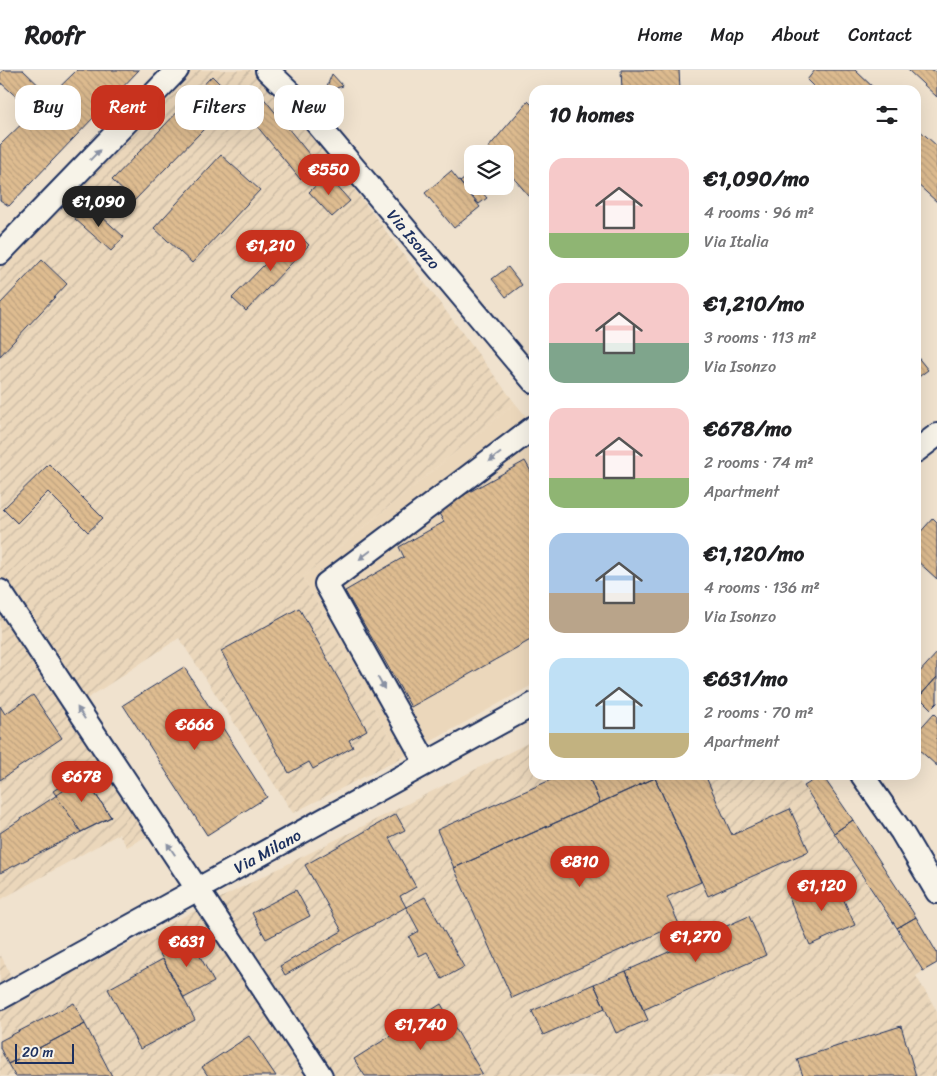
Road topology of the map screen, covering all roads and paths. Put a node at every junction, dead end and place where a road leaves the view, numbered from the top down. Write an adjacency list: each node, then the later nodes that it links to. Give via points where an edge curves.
1 (177, 70): 7 (street, one-way to 1)
2 (267, 70): 4 (street, Via Isonzo)
3 (280, 70): 5 (street, Via Isonzo)
4 (283, 85)
5 (288, 85)
6 (323, 130): 8 (street, Via Isonzo)
7 (0, 253)
8 (529, 376)
9 (529, 431): 14 (street, one-way to 14, via 326,584)
10 (937, 435): 11 (street)
11 (921, 447)
12 (0, 591): 16 (street, one-way to 12)
13 (529, 707): 14 (street, Via Milano)
14 (426, 763): 16 (street, Via Milano)
15 (865, 780): 17 (street)
16 (198, 890): 18 (street, Via Milano); 19 (street)
17 (937, 892)
18 (0, 998)
19 (322, 1076)

